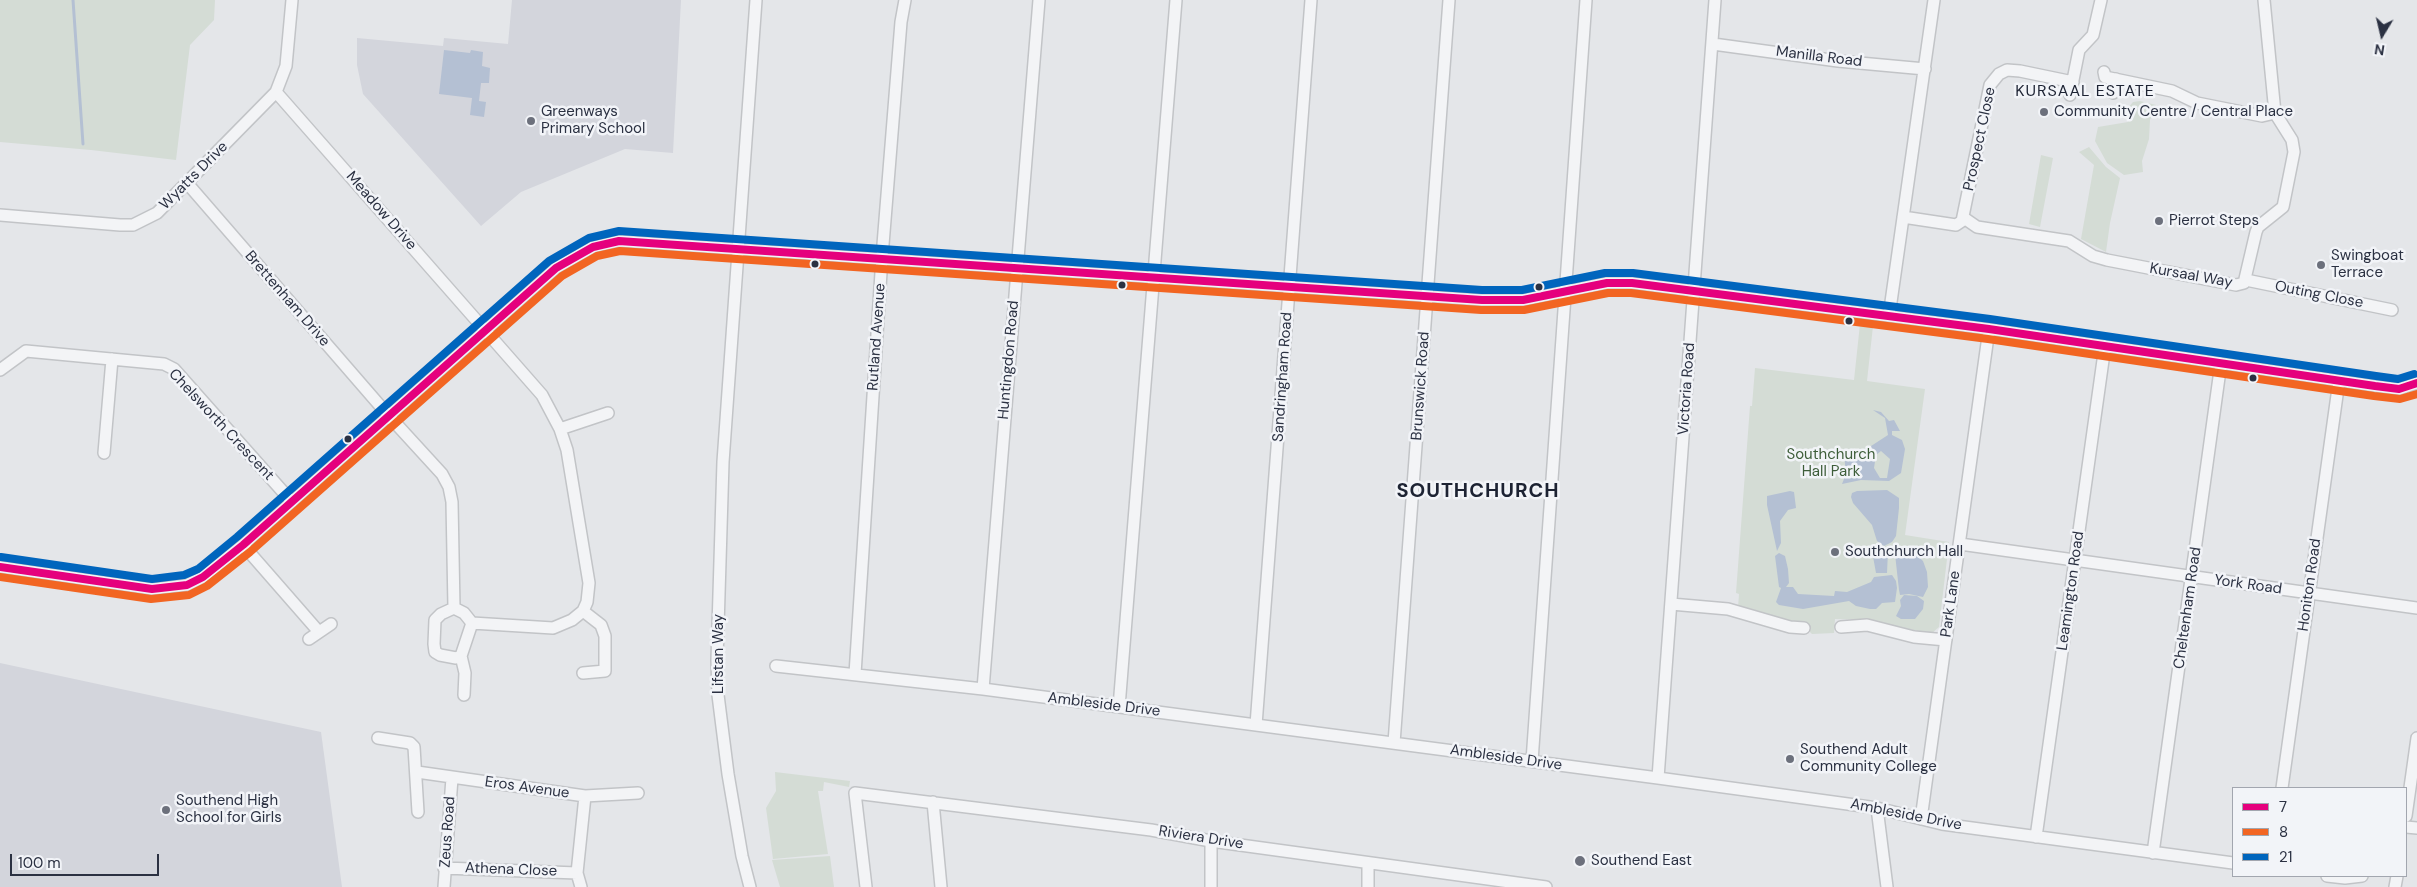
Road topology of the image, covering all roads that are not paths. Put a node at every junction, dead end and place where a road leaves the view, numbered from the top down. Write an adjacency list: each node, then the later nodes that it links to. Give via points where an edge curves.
1 (292, 0): 18 (street, Wyatts Drive, via 286,66)
2 (756, 0): 26 (street, Lifstan Way)
3 (905, 0): 27 (street, Rutland Avenue)
4 (1039, 0): 28 (street, Huntingdon Road)
5 (1176, 0): 29 (street)
6 (1311, 0): 31 (street, Sandringham Road)
7 (1449, 0): 34 (street, Brunswick Road)
8 (1586, 0): 33 (street)
9 (1716, 0): 13 (street, Victoria Road)
10 (1934, 0): 14 (street)
11 (2101, 0): 17 (street, via 2093,35 2079,50)
12 (2264, 0): 21 (street, Kursaal Way)
13 (1713, 44): 14 (street, Manilla Road); 32 (street, Victoria Road)
14 (1925, 69): 24 (street)
15 (2104, 72): 16 (street, via 2105,77)
16 (2116, 79): 20 (street); 21 (street, via 2172,91 2197,103 2262,116)
17 (2073, 82): 19 (street); 25 (street, Prospect Close, via 2012,70 1999,74 1992,81)
18 (276, 92): 22 (street, Wyatts Drive); 38 (street, Meadow Drive)
19 (2070, 94)
20 (2113, 94)
21 (2275, 113): 30 (street, Kursaal Way, via 2292,140 2294,152 2283,207 2258,227)
22 (186, 183): 23 (street, Wyatts Drive, via 157,213 133,225); 46 (street, Brettenham Drive)
23 (0, 214)
24 (1903, 218): 25 (street, via 1956,225); 36 (street)
25 (1964, 218): 30 (street, Kursaal Way, via 1977,227 2069,241 2101,259 2236,285)
26 (738, 248): 27 (street); 38 (street, via 619,241 592,247 556,268); 103 (street, Lifstan Way, via 723,462 717,660 728,774)
27 (882, 257): 28 (street); 70 (street, Rutland Avenue)
28 (1017, 267): 29 (street); 71 (street, Huntingdon Road)
29 (1154, 276): 31 (street); 73 (street)
30 (2246, 280): 35 (street, Outing Close)
31 (1290, 287): 34 (street); 74 (street, Sandringham Road)
32 (1694, 291): 33 (street, via 1622,282); 36 (street); 56 (street, Victoria Road)
33 (1564, 292): 34 (street, via 1510,301); 78 (street)
34 (1428, 296): 77 (street, Brunswick Road)
35 (2392, 310)
36 (1889, 316): 37 (street)
37 (1989, 329): 39 (street); 50 (street, Park Lane)
38 (486, 330): 46 (street); 47 (street, Meadow Drive, via 542,395)
39 (2105, 346): 41 (street); 52 (street, Leamington Road)
40 (112, 360): 42 (street, Chelsworth Crescent, via 26,351); 48 (street); 49 (street, Chelsworth Crescent, via 164,364 174,369)
41 (2221, 363): 43 (street); 54 (street, Cheltenham Road)
42 (0, 370)
43 (2339, 381): 44 (street, via 2399,389); 55 (street, Honiton Road)
44 (2416, 384)
45 (608, 413): 47 (street)
46 (388, 415): 49 (street); 57 (street, Brettenham Drive, via 442,474 449,487)
47 (560, 429): 59 (street, Meadow Drive, via 567,450 589,583)
48 (104, 453)
49 (292, 502): 51 (street)
50 (1960, 544): 52 (street, York Road); 66 (street, Park Lane)
51 (243, 545): 53 (street, via 203,577 187,585 168,588 128,587); 64 (street)
52 (2076, 561): 54 (street, York Road); 90 (street, Leamington Road)
53 (0, 567)
54 (2192, 577): 55 (street, York Road); 92 (street, Cheltenham Road)
55 (2309, 594): 58 (street, York Road); 82 (street, Honiton Road)
56 (1671, 604): 63 (street, via 1728,609); 81 (street, Victoria Road)
57 (454, 608): 60 (street, via 464,613); 67 (street, via 435,620 435,652 440,656)
58 (2417, 608)
59 (583, 611): 60 (street, via 553,628); 69 (street, via 601,625 605,636 605,671)
60 (472, 623): 67 (street)
61 (331, 624): 64 (street)
62 (1841, 627): 66 (street, via 1867,625 1914,638)
63 (1804, 628)
64 (319, 632): 65 (street)
65 (309, 639)
66 (1946, 640): 89 (street, Park Lane)
67 (461, 656): 72 (street, via 465,673)
68 (776, 666): 70 (street, Ambleside Drive)
69 (583, 672)
70 (855, 674): 71 (street, Ambleside Drive)
71 (983, 689): 73 (street, Ambleside Drive)
72 (464, 695)
73 (1120, 707): 74 (street, Ambleside Drive)
74 (1256, 725): 77 (street, Ambleside Drive)
75 (378, 738): 79 (street, via 414,746)
76 (2417, 738): 87 (street)
77 (1394, 743): 78 (street, Ambleside Drive)
78 (1532, 761): 81 (street, Ambleside Drive)
79 (417, 772): 80 (street, Eros Avenue); 88 (street)
80 (452, 778): 84 (street, Eros Avenue); 95 (street, Zeus Road)
81 (1658, 778): 86 (street, Ambleside Drive)
82 (2282, 787)
83 (638, 793): 84 (street, Eros Avenue)
84 (584, 796): 96 (street)
85 (933, 802): 91 (street, Riviera Drive, via 1151,830); 104 (street, Riviera Drive, via 855,793); 105 (street)
86 (1877, 808): 89 (street, Ambleside Drive); 99 (street)
87 (2407, 809)
88 (418, 812)
89 (1921, 819): 90 (street, Ambleside Drive)
90 (2036, 836): 92 (street, Ambleside Drive)
91 (1211, 841): 93 (street, Riviera Drive); 106 (street)
92 (2153, 852): 94 (street, Ambleside Drive)
93 (1368, 863): 100 (street, Riviera Drive); 107 (street)
94 (2232, 863)
95 (444, 868): 96 (street, Athena Close); 101 (street, Zeus Road)
96 (577, 873): 102 (street)
97 (2339, 877): 98 (street)
98 (2356, 877)
99 (1886, 883)
100 (1526, 886): 108 (street, Riviera Drive)
101 (444, 887)
102 (581, 887)
103 (750, 887)
104 (866, 887)
105 (942, 887)
106 (1211, 887)
107 (1368, 887)
108 (1546, 887)

